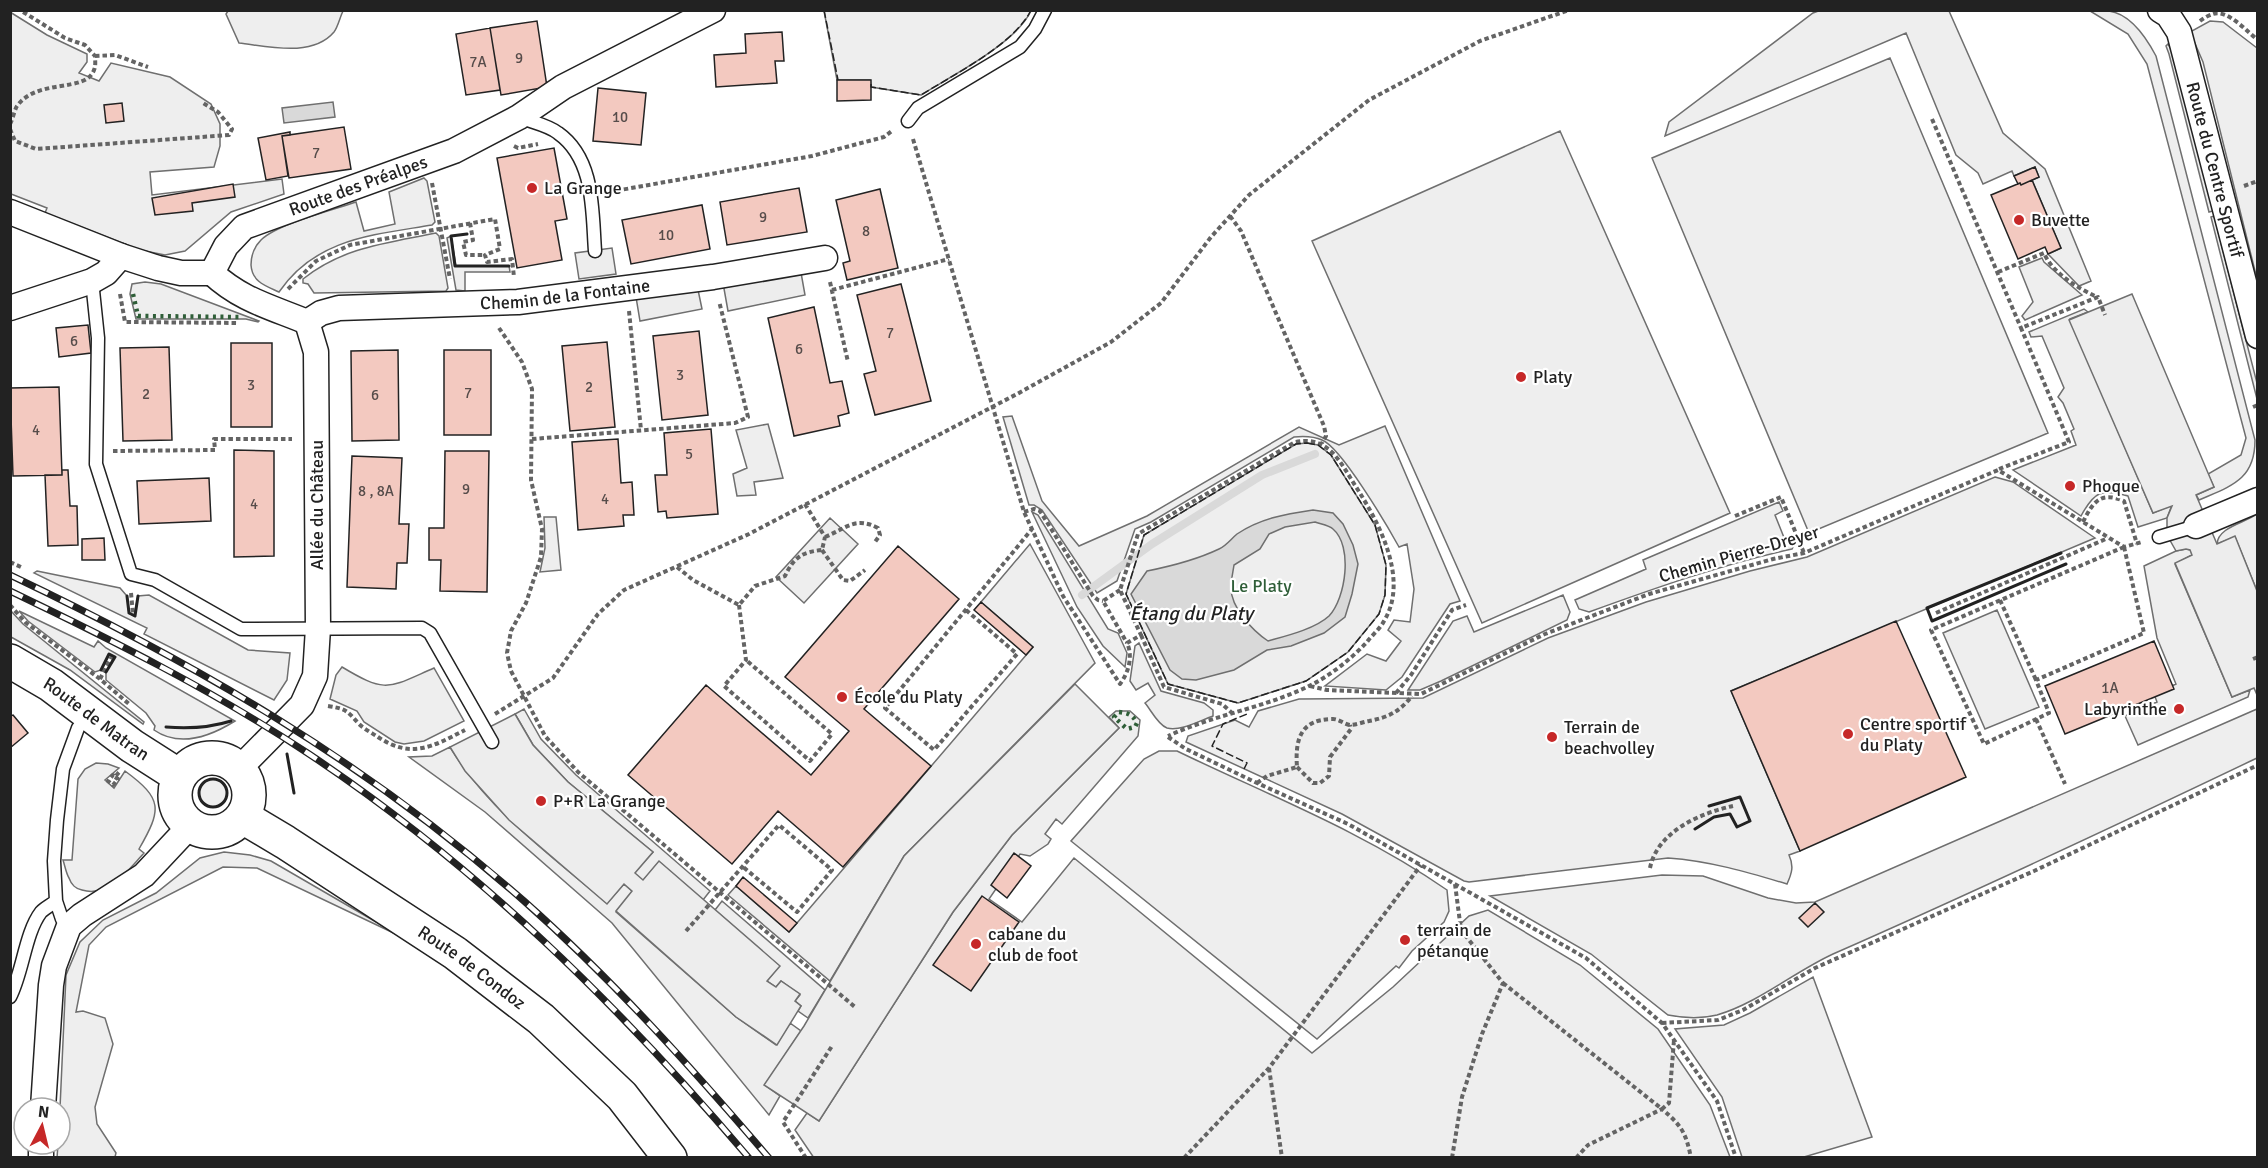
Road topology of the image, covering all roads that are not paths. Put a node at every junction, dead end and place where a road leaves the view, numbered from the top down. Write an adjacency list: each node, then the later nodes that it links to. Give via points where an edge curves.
1 (713, 10): 4 (street, Route des Préalpes, via 563,87)
2 (1045, 10): 5 (lane, via 1020,47 918,108)
3 (2160, 10): 13 (street, Route du Centre Sportif, via 2179,32)
4 (519, 117): 7 (lane, via 558,132 578,152 589,182); 10 (street, Route des Préalpes, via 454,152 244,227 225,246)
5 (909, 123)
6 (10, 212): 9 (street)
7 (595, 250)
8 (825, 258): 12 (street, Chemin de la Fontaine, via 627,289 483,305 339,309 321,313)
9 (106, 270): 10 (street); 11 (street); 17 (lane, via 98,338 96,464 131,574 155,580 241,629)
10 (212, 273): 12 (street, via 245,298)
11 (10, 308)
12 (307, 322): 17 (street, Allée du Château, via 316,352)
13 (2258, 336)
14 (2258, 500): 15 (street)
15 (2196, 526): 16 (lane)
16 (2159, 537)
17 (318, 628): 20 (lane, via 422,628 430,633); 21 (street, Allée du Château, via 315,676 302,705)
18 (10, 661): 19 (main road, Route de Matran)
19 (90, 712): 22 (main road, Route de Matran, via 132,746); 25 (lane, via 78,728 63,769 54,861)
20 (492, 742)
21 (239, 769): 22 (main road, via 227,761 207,758 191,764); 23 (main road, via 250,794)
22 (179, 776): 24 (main road, via 176,805 181,818)
23 (243, 817): 24 (main road, via 226,830 210,833); 29 (main road, Route de Condoz, via 455,953 541,1019 622,1096)
24 (190, 826): 26 (street, via 144,875)
25 (56, 901): 26 (lane); 27 (lane, via 42,910 33,925 18,983)
26 (69, 926): 28 (street, via 51,985)
27 (10, 997)
28 (44, 1096)
29 (670, 1158)

